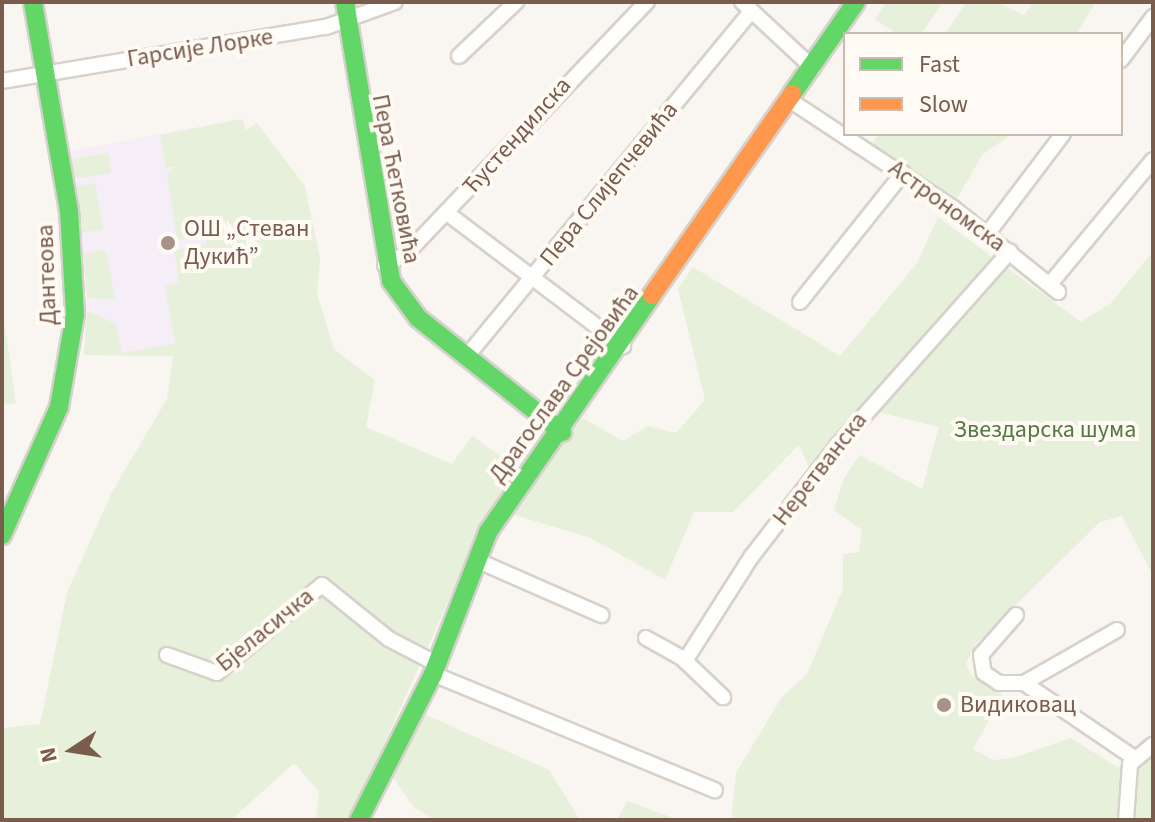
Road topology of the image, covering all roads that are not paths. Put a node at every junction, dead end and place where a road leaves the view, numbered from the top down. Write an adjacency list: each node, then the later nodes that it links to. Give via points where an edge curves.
1 (33, 2): 13 (street, Дантеова)
2 (345, 2): 9 (street, Пера Ћетковића)
3 (395, 2): 9 (street, Гарсије Лорке)
4 (516, 2): 10 (street)
5 (647, 2): 21 (street, Ћустендилска)
6 (856, 2): 12 (street, Драгослава Срејовића)
7 (746, 6): 12 (street); 25 (street, Пера Слијепчевића)
8 (1153, 17): 11 (street)
9 (345, 22): 13 (street, Гарсије Лорке); 24 (street, Пера Ћетковића)
10 (459, 56)
11 (1123, 57)
12 (813, 68): 15 (street, Драгослава Срејовића)
13 (45, 74): 14 (street, Гарсије Лорке); 30 (street, Дантеова, via 75,266 74,335 59,407)
14 (2, 81)
15 (791, 101): 16 (street, Астрономска); 27 (street, Драгослава Срејовића)
16 (843, 134)
17 (845, 136): 20 (street, Астрономска)
18 (1061, 136): 22 (street)
19 (1153, 160): 23 (street, Астрономска, via 1054,288)
20 (903, 173): 22 (street, Астрономска); 26 (street)
21 (447, 213): 24 (street, Ћустендилска, via 406,254); 25 (street)
22 (988, 233): 23 (street, Астрономска)
23 (1010, 251): 37 (street, Неретванска, via 857,421 752,556)
24 (385, 265): 28 (street, Пера Ћетковића, via 412,312)
25 (531, 278): 27 (street); 28 (street, Пера Слијепчевића)
26 (800, 302)
27 (624, 346): 29 (street, Драгослава Срејовића)
28 (467, 356): 29 (street, Пера Ћетковића)
29 (562, 432): 31 (street, Драгослава Срејовића, via 503,509)
30 (2, 535)
31 (476, 560): 32 (street); 38 (street, Драгослава Срејовића)
32 (601, 615)
33 (1016, 615): 39 (street, via 980,661 995,681)
34 (1117, 630): 39 (street)
35 (646, 638): 37 (street)
36 (167, 655): 38 (street, Бјеласичка, via 217,673 322,585)
37 (685, 661): 40 (street)
38 (435, 669): 43 (street); 44 (street, Драгослава Срејовића)
39 (1024, 683): 42 (street)
40 (723, 697)
41 (1153, 745): 42 (street)
42 (1133, 757): 45 (street)
43 (715, 790)
44 (359, 820)
45 (1126, 820)

